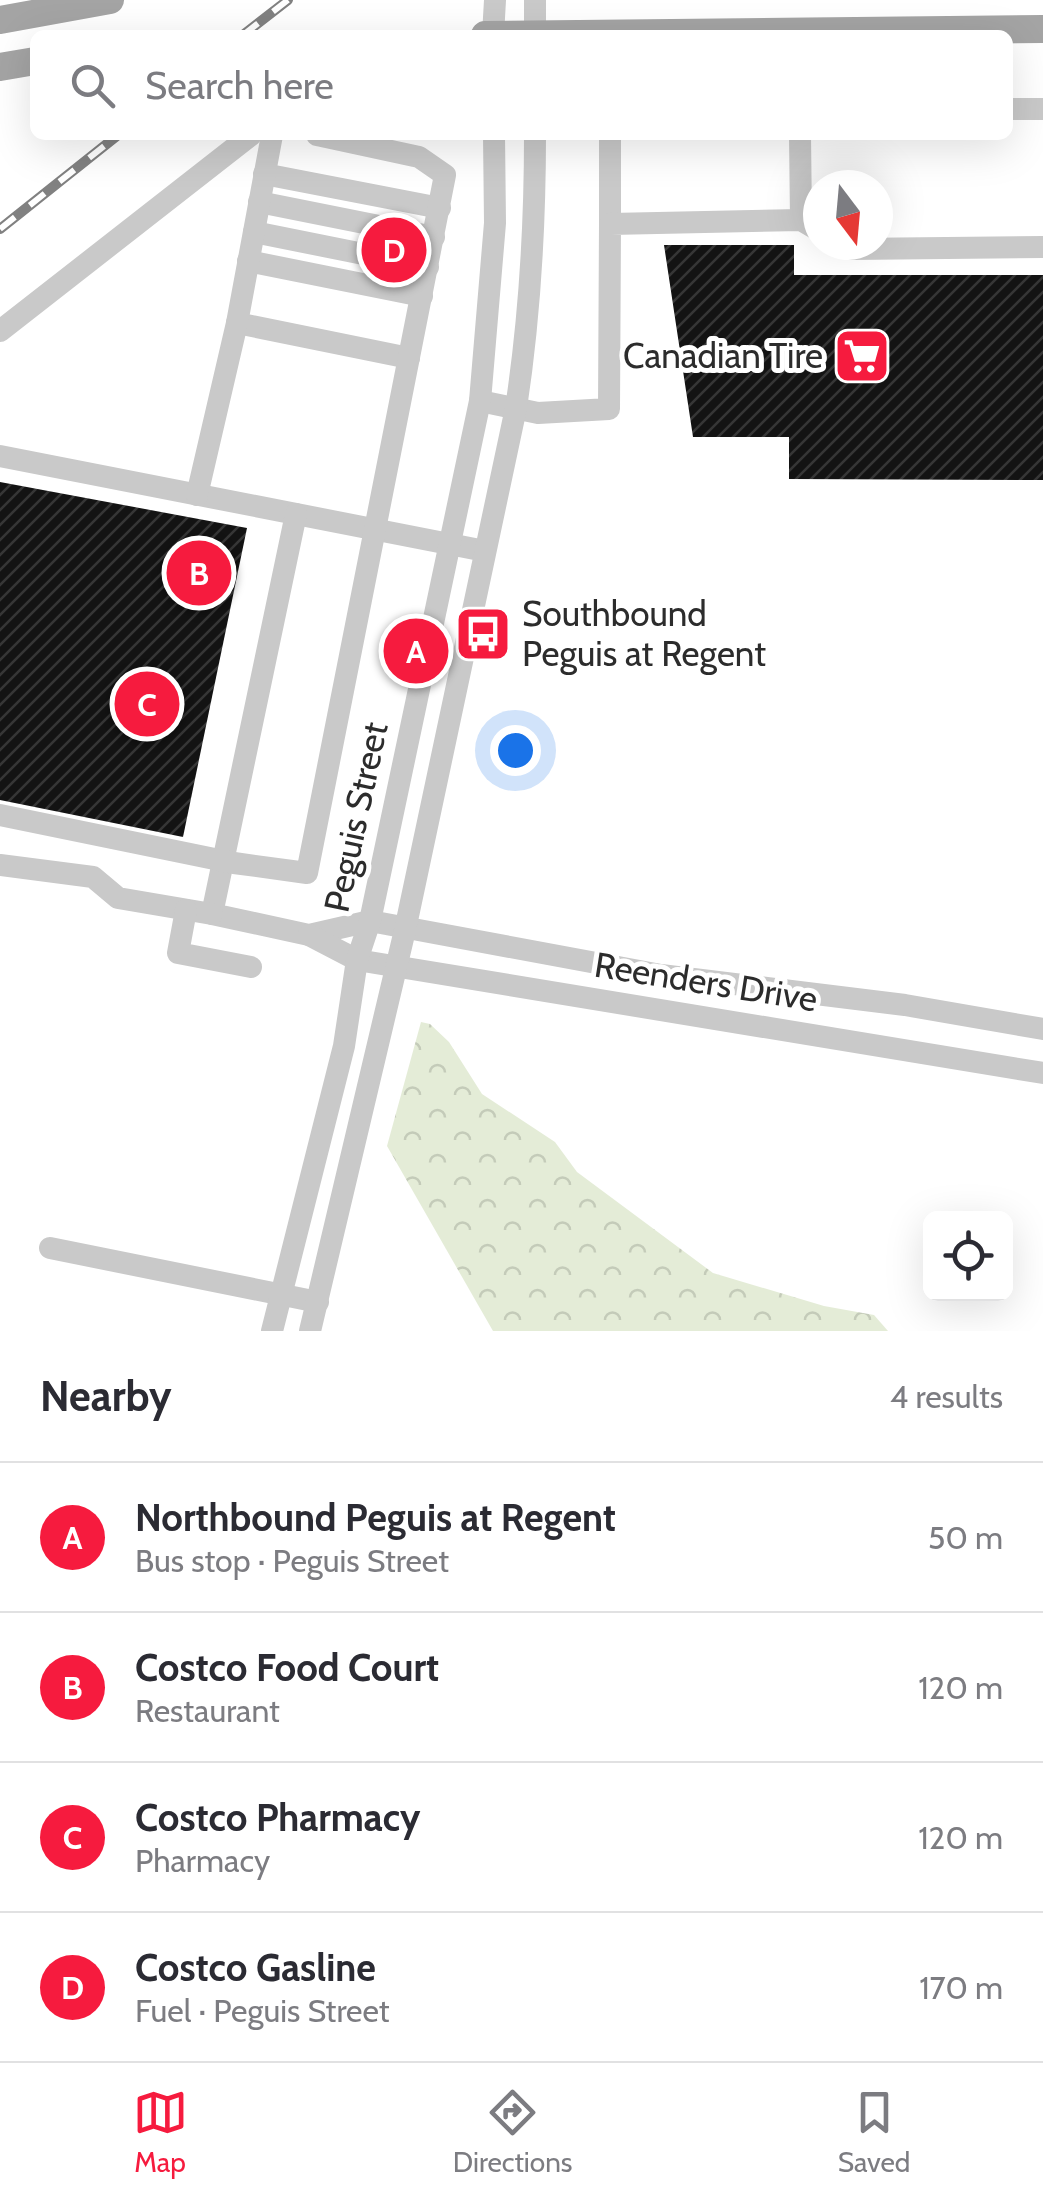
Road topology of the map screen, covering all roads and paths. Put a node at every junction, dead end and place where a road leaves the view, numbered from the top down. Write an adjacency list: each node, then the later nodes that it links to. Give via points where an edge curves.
1 (110, 0): 4 (main road)
2 (496, 0): 6 (street)
3 (535, 0): 7 (street)
4 (0, 20)
5 (1043, 29): 8 (main road)
6 (493, 30)
7 (535, 30)
8 (990, 30)
9 (30, 62): 10 (main road)
10 (0, 67)
11 (1013, 109): 12 (street)
12 (1043, 109)
13 (246, 140): 28 (street)
14 (271, 140): 21 (street)
15 (367, 140): 26 (street, via 419,156 445,175)
16 (494, 140): 30 (street, Peguis Street, via 495,223)
17 (534, 140): 31 (street, Peguis Street, via 533,268)
18 (610, 140): 22 (street)
19 (800, 140): 20 (street)
20 (804, 170)
21 (255, 223): 26 (street); 26 (street); 26 (street); 27 (street)
22 (610, 224): 23 (street); 31 (street, via 609,409)
23 (803, 225)
24 (1043, 247): 25 (street)
25 (893, 249)
26 (430, 258): 29 (street)
27 (237, 323): 29 (street); 33 (street)
28 (0, 331)
29 (409, 358): 35 (street)
30 (480, 401): 31 (street); 36 (street, Peguis Street)
31 (516, 408): 37 (street, Peguis Street)
32 (0, 456): 33 (street)
33 (198, 494): 34 (street)
34 (296, 514): 35 (street); 39 (street)
35 (373, 529): 36 (street); 39 (street, via 307,873)
36 (450, 544): 37 (street); 43 (street, Peguis Street)
37 (485, 551): 44 (street, Peguis Street)
38 (0, 816): 39 (street)
39 (221, 860): 42 (street)
40 (0, 865): 41 (street, via 93,876 118,898)
41 (186, 910): 42 (street); 48 (street, via 178,953)
42 (212, 914): 45 (street)
43 (370, 921): 44 (street, Reenders Drive); 45 (street); 46 (street, Peguis Street)
44 (405, 930): 47 (street, Peguis Street); 49 (street, Reenders Drive, via 661,975)
45 (309, 935): 46 (street, Reenders Drive)
46 (358, 960): 47 (street, Reenders Drive); 52 (street, Peguis Street, via 344,1046)
47 (395, 965): 50 (street, Reenders Drive); 53 (street, Peguis Street)
48 (251, 968)
49 (1043, 1029)
50 (1043, 1073)
51 (50, 1248): 52 (street)
52 (281, 1294): 53 (street); 54 (street, Peguis Street)
53 (318, 1302): 55 (street, Peguis Street)
54 (272, 1331)
55 (310, 1331)

